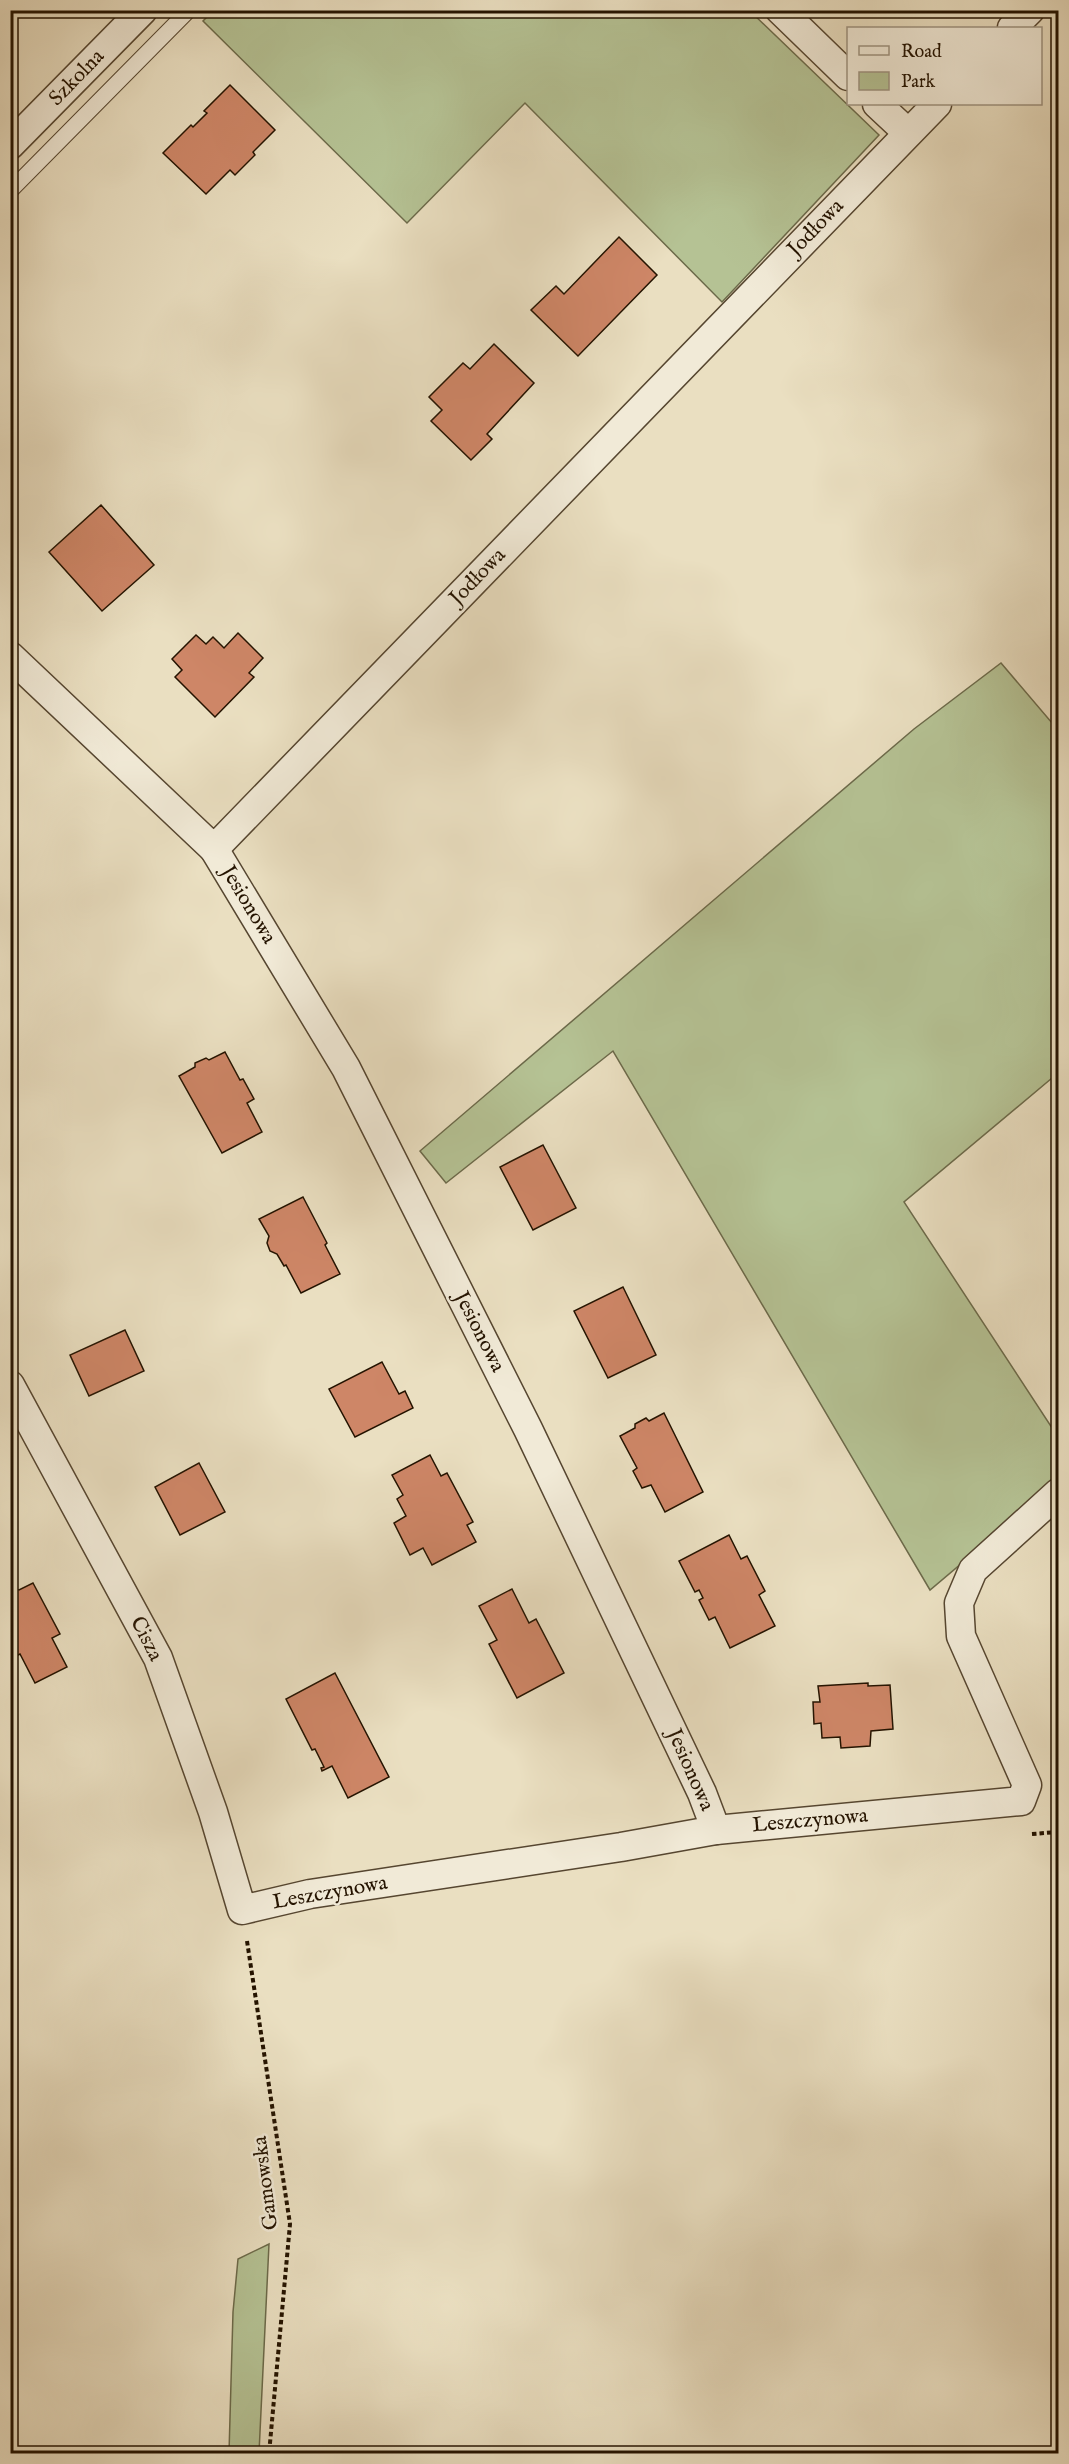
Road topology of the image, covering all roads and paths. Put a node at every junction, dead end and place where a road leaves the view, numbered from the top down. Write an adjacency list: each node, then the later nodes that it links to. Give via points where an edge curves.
1 (143, 10): 10 (street, Szkolna)
2 (189, 10): 11 (lane)
3 (780, 10): 6 (street)
4 (1030, 10): 5 (street)
5 (1013, 27)
6 (847, 74)
7 (878, 105): 9 (street)
8 (936, 105): 9 (street, Jodłowa)
9 (908, 133): 13 (street, Jodłowa)
10 (10, 145)
11 (10, 191)
12 (10, 656): 13 (street)
13 (214, 849): 16 (street, Jesionowa, via 346,1068 528,1429 702,1793)
14 (10, 1385): 19 (street, Cisza, via 158,1658 213,1812)
15 (1059, 1493): 16 (street, Leszczynowa, via 973,1570 959,1603 961,1636 1027,1785 1021,1801)
16 (716, 1830): 19 (street, Leszczynowa, via 310,1894)
17 (1059, 1832): 18 (path)
18 (1051, 1833)
19 (242, 1910): 20 (path, Gamowska, via 290,2224)
20 (269, 2454)

